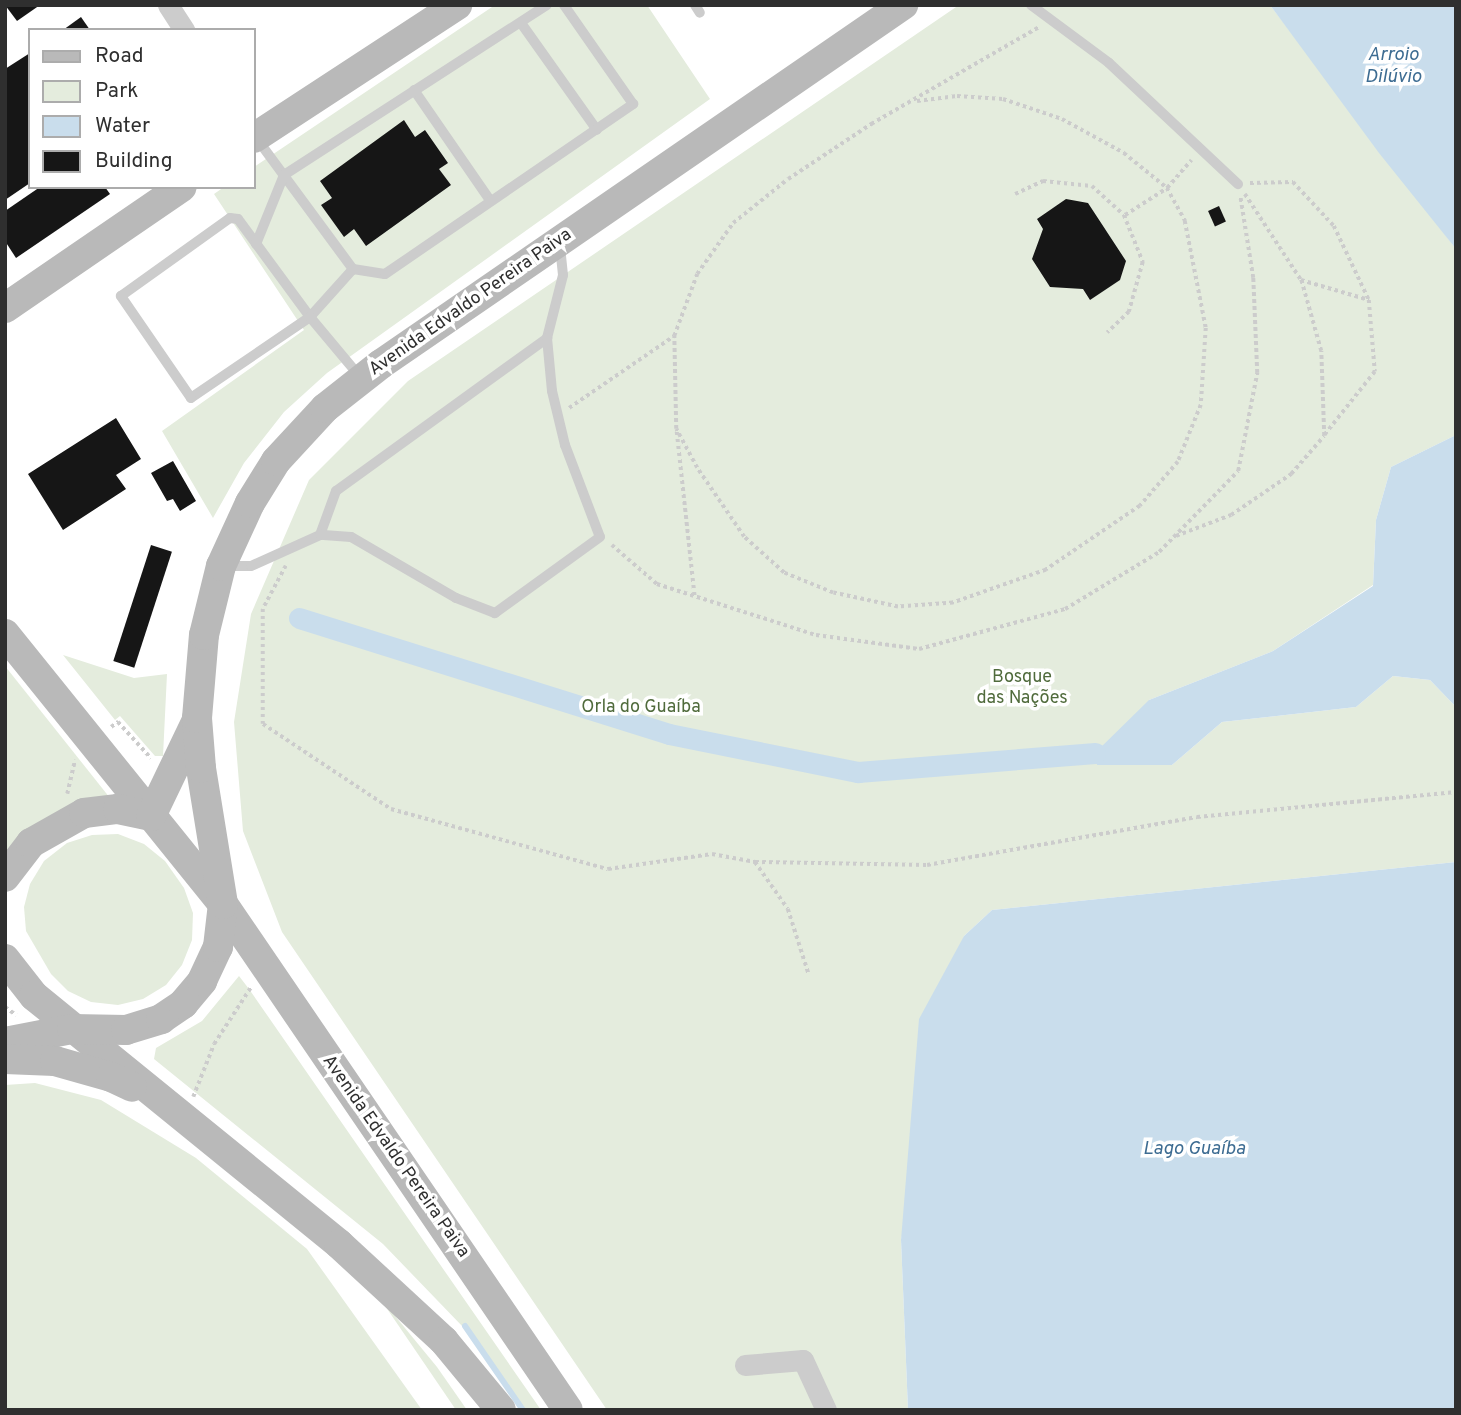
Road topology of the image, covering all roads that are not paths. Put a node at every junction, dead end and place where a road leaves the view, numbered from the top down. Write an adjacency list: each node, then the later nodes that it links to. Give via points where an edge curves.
1 (168, 5): 8 (street)
2 (457, 5): 11 (main road)
3 (547, 5): 7 (lane)
4 (564, 5): 10 (lane, via 632,100 631,108)
5 (903, 5): 17 (main road, Avenida Edvaldo Pereira Paiva)
6 (1031, 5): 14 (lane, via 1109,64)
7 (521, 23): 9 (lane); 10 (lane)
8 (183, 28)
9 (414, 90): 13 (lane); 16 (lane)
10 (597, 130): 16 (lane)
11 (256, 136)
12 (256, 140): 13 (lane)
13 (284, 175): 18 (lane); 19 (lane)
14 (1238, 184)
15 (179, 189): 20 (main road)
16 (491, 200): 19 (lane, via 385,274)
17 (560, 242): 22 (lane, via 563,275); 23 (main road, Avenida Edvaldo Pereira Paiva)
18 (256, 244): 21 (lane); 21 (lane, via 238,219 230,218 123,292 122,300 191,398)
19 (353, 269): 21 (lane)
20 (5, 308)
21 (310, 317): 23 (lane)
22 (547, 338): 24 (lane, via 336,491); 24 (lane, via 556,408 600,537 495,613 456,598 351,537)
23 (362, 379): 25 (main road, Avenida Edvaldo Pereira Paiva, via 325,408 276,461 250,503)
24 (320, 535): 25 (lane, via 251,566)
25 (221, 566): 27 (main road, Avenida Edvaldo Pereira Paiva, via 204,635)
26 (5, 634): 28 (main road)
27 (197, 718): 28 (main road, Avenida Edvaldo Pereira Paiva); 30 (main road, Avenida Edvaldo Pereira Paiva)
28 (151, 816): 29 (main road, via 118,809 84,813 31,843); 30 (main road)
29 (5, 877)
30 (223, 904): 32 (main road, Avenida Edvaldo Pereira Paiva, via 218,947 202,981 183,1004 161,1019 126,1030); 38 (main road, Avenida Edvaldo Pereira Paiva)
31 (5, 958): 32 (main road, via 34,996)
32 (72, 1028): 33 (main road, Avenida Edvaldo Pereira Paiva); 35 (main road)
33 (5, 1042)
34 (5, 1059): 35 (main road, via 55,1061 111,1077)
35 (182, 1114): 37 (main road, via 339,1244 444,1341)
36 (745, 1365): 39 (street, via 803,1360)
37 (501, 1410)
38 (568, 1410)
39 (826, 1410)

